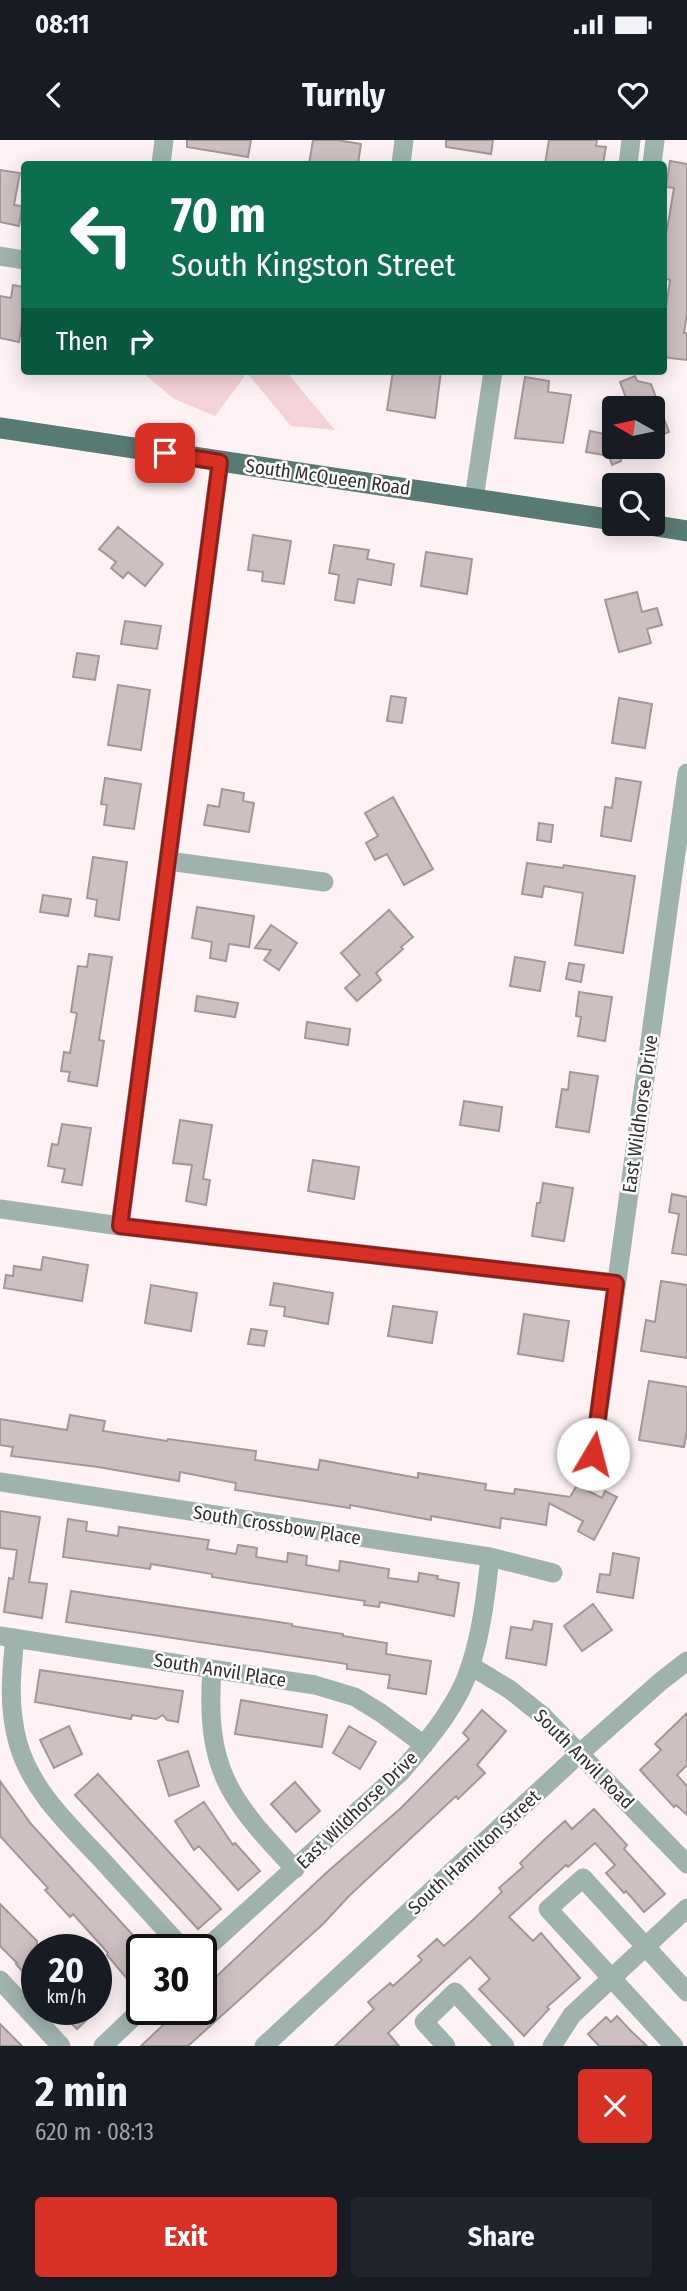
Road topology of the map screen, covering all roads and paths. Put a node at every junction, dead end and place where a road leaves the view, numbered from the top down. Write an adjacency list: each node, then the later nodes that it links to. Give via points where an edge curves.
1 (164, 140): 5 (street)
2 (404, 140): 6 (street)
3 (631, 140): 7 (street)
4 (655, 140): 8 (street)
5 (161, 161)
6 (401, 161)
7 (628, 161)
8 (652, 161)
9 (0, 256): 10 (street)
10 (21, 260)
11 (492, 375): 14 (street)
12 (0, 428): 13 (main road, South McQueen Road)
13 (220, 462): 14 (main road, South McQueen Road); 19 (street)
14 (474, 499): 15 (main road, South McQueen Road)
15 (602, 518)
16 (665, 527): 17 (main road)
17 (687, 531)
18 (687, 774): 23 (street, East Wildhorse Drive)
19 (168, 861): 20 (street); 22 (street)
20 (324, 882)
21 (0, 1209): 22 (street)
22 (120, 1226): 23 (street)
23 (616, 1283): 24 (street, East Wildhorse Drive)
24 (593, 1454)
25 (0, 1482): 26 (street, South Crossbow Place)
26 (490, 1558): 27 (street, South Crossbow Place); 30 (street, East Wildhorse Drive)
27 (553, 1573)
28 (7, 1637): 31 (street, South Anvil Place); 37 (street, via 11,1710 34,1781 54,1809)
29 (687, 1661): 33 (street, South Hamilton Street)
30 (471, 1666): 32 (street, East Wildhorse Drive, via 451,1707); 33 (street, South Anvil Road, via 543,1716)
31 (212, 1669): 32 (street, South Anvil Place, via 315,1685 355,1698); 35 (street, via 212,1731 224,1779 245,1814)
32 (424, 1745): 35 (street, East Wildhorse Drive, via 401,1772)
33 (579, 1754): 34 (street, South Anvil Road); 46 (street, South Hamilton Street)
34 (687, 1864)
35 (295, 1869): 38 (street, East Wildhorse Drive)
36 (687, 1908): 39 (street)
37 (169, 1934)
38 (217, 1939)
39 (645, 1947): 40 (street); 40 (street, via 583,1878 565,1893 548,1909); 42 (street)
40 (612, 1978): 49 (street, via 572,2015); 50 (street)
41 (0, 1980): 44 (street)
42 (687, 1992)
43 (126, 2024): 45 (street)
44 (61, 2046)
45 (103, 2046)
46 (264, 2046)
47 (446, 2046): 48 (street, via 424,2022 455,1992)
48 (505, 2046)
49 (552, 2046)
50 (674, 2046)

